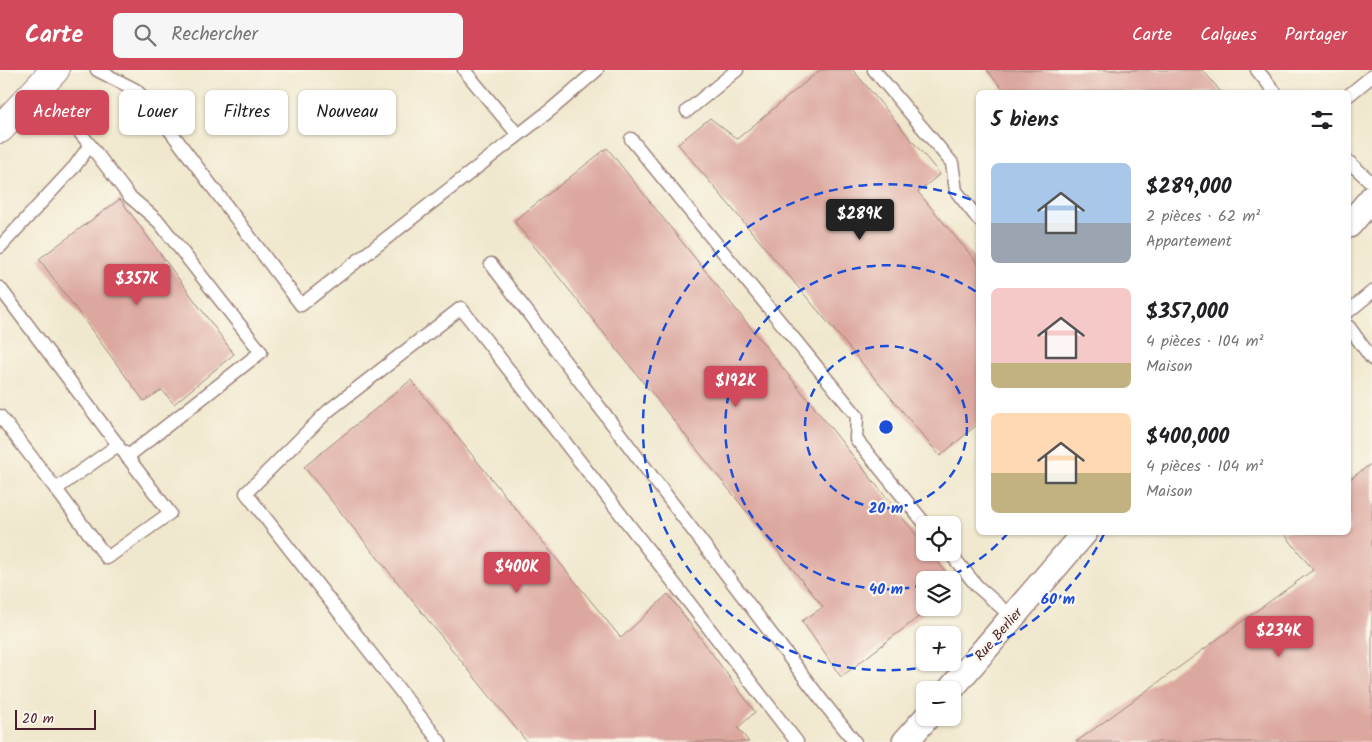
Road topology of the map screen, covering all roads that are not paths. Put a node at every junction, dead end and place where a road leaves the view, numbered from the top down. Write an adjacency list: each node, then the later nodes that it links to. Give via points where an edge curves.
1 (97, 70): 13 (lane, via 136,90 145,99 301,305)
2 (464, 70): 13 (lane)
3 (597, 70): 13 (lane)
4 (737, 70): 11 (lane)
5 (874, 70): 19 (lane, via 952,163 956,191)
6 (1257, 70): 9 (lane)
7 (1372, 76): 10 (lane)
8 (48, 78): 12 (street); 15 (lane)
9 (1273, 90)
10 (1351, 93)
11 (687, 111)
12 (0, 129)
13 (518, 135)
14 (631, 139): 32 (lane, via 857,416 856,439)
15 (90, 145): 21 (lane, via 75,166); 30 (lane, via 129,196 159,222 261,352)
16 (1351, 164): 17 (lane)
17 (1372, 183)
18 (1372, 198): 20 (street)
19 (976, 216)
20 (1351, 223)
21 (0, 247)
22 (492, 264): 40 (lane)
23 (0, 290): 29 (lane)
24 (1372, 292): 25 (lane)
25 (1351, 309)
26 (1351, 330): 27 (lane)
27 (1372, 359)
28 (0, 416): 31 (lane)
29 (118, 445): 30 (lane); 31 (lane)
30 (127, 457): 31 (lane, via 170,513 107,558)
31 (56, 489)
32 (919, 516)
33 (1082, 535): 35 (street, Rue Berlier)
34 (956, 561): 35 (lane, via 977,586)
35 (1012, 617): 36 (street, Rue Berlier)
36 (958, 681)
37 (919, 726): 41 (street)
38 (440, 742): 39 (lane, via 246,493 328,412 460,308)
39 (797, 742)
40 (855, 742)
41 (905, 742)

